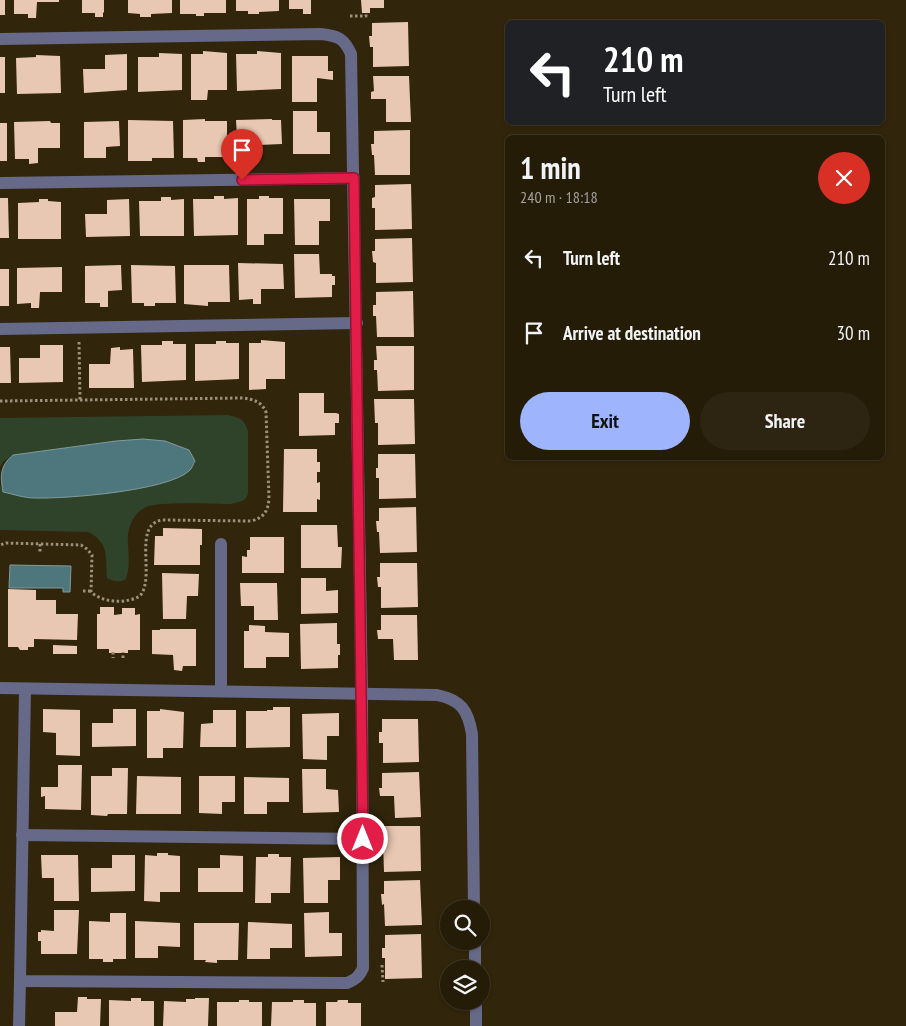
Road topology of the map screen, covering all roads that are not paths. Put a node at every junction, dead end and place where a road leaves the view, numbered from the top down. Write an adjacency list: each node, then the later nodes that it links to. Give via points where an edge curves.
1 (0, 39): 2 (street, via 334,35 342,39 351,54)
2 (354, 178): 3 (street); 4 (street)
3 (0, 183)
4 (357, 323): 5 (street); 10 (street)
5 (0, 329)
6 (221, 544): 9 (street)
7 (0, 688): 8 (street)
8 (25, 689): 9 (street); 11 (street)
9 (220, 692): 10 (street)
10 (362, 694): 12 (street); 13 (street, via 439,695 458,702 466,712 472,734)
11 (22, 835): 12 (street); 14 (street)
12 (363, 839): 14 (street, via 363,968 356,980 348,983)
13 (474, 900)
14 (20, 981): 16 (street)
15 (476, 1010): 17 (street)
16 (19, 1026)
17 (476, 1026)

